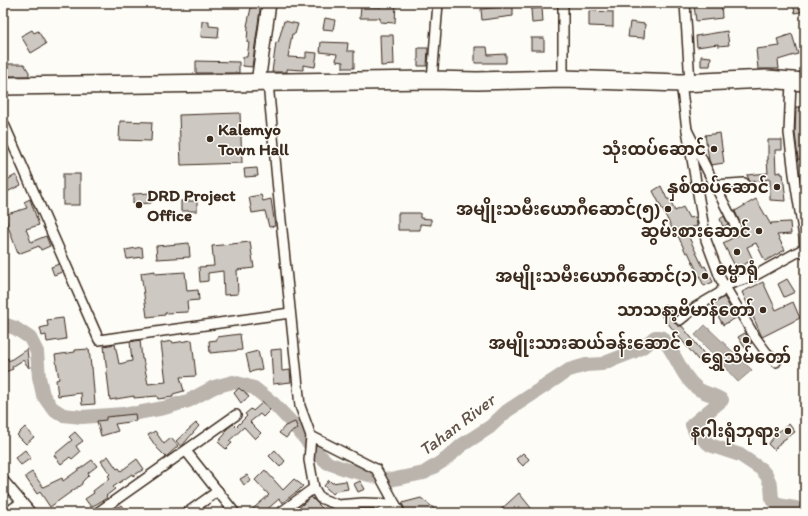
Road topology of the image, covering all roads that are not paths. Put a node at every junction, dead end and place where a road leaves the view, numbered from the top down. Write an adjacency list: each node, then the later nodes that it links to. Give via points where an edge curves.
1 (269, 3): 8 (street)
2 (438, 3): 6 (street)
3 (563, 3): 5 (street)
4 (685, 3): 9 (street)
5 (563, 79): 6 (highway); 9 (highway)
6 (432, 80): 8 (highway)
7 (798, 82): 9 (highway, via 767,79); 16 (street, via 789,133)
8 (263, 83): 10 (highway); 19 (street)
9 (685, 83): 12 (street)
10 (3, 86)
11 (3, 122): 19 (street, via 99,340)
12 (687, 130): 14 (street); 18 (street, via 706,240)
13 (744, 183): 14 (street)
14 (715, 185): 15 (street)
15 (736, 227)
16 (805, 248): 17 (street); 18 (street, via 756,275)
17 (805, 254)
18 (724, 286): 20 (street, via 720,293); 21 (street, via 766,352)
19 (290, 313): 23 (street, via 300,406)
20 (680, 320)
21 (776, 362)
22 (236, 415): 24 (street)
23 (311, 436): 26 (street, via 308,460); 29 (street, via 376,469)
24 (186, 451): 27 (street); 32 (street)
25 (3, 480): 28 (street)
26 (314, 488): 29 (street, via 320,498 338,505); 35 (street)
27 (218, 491): 33 (street); 34 (street)
28 (22, 502): 30 (street); 31 (street)
29 (395, 504): 36 (street); 37 (street)
30 (6, 513)
31 (31, 513)
32 (97, 513)
33 (188, 513)
34 (235, 513)
35 (280, 513)
36 (381, 513)
37 (400, 513)

